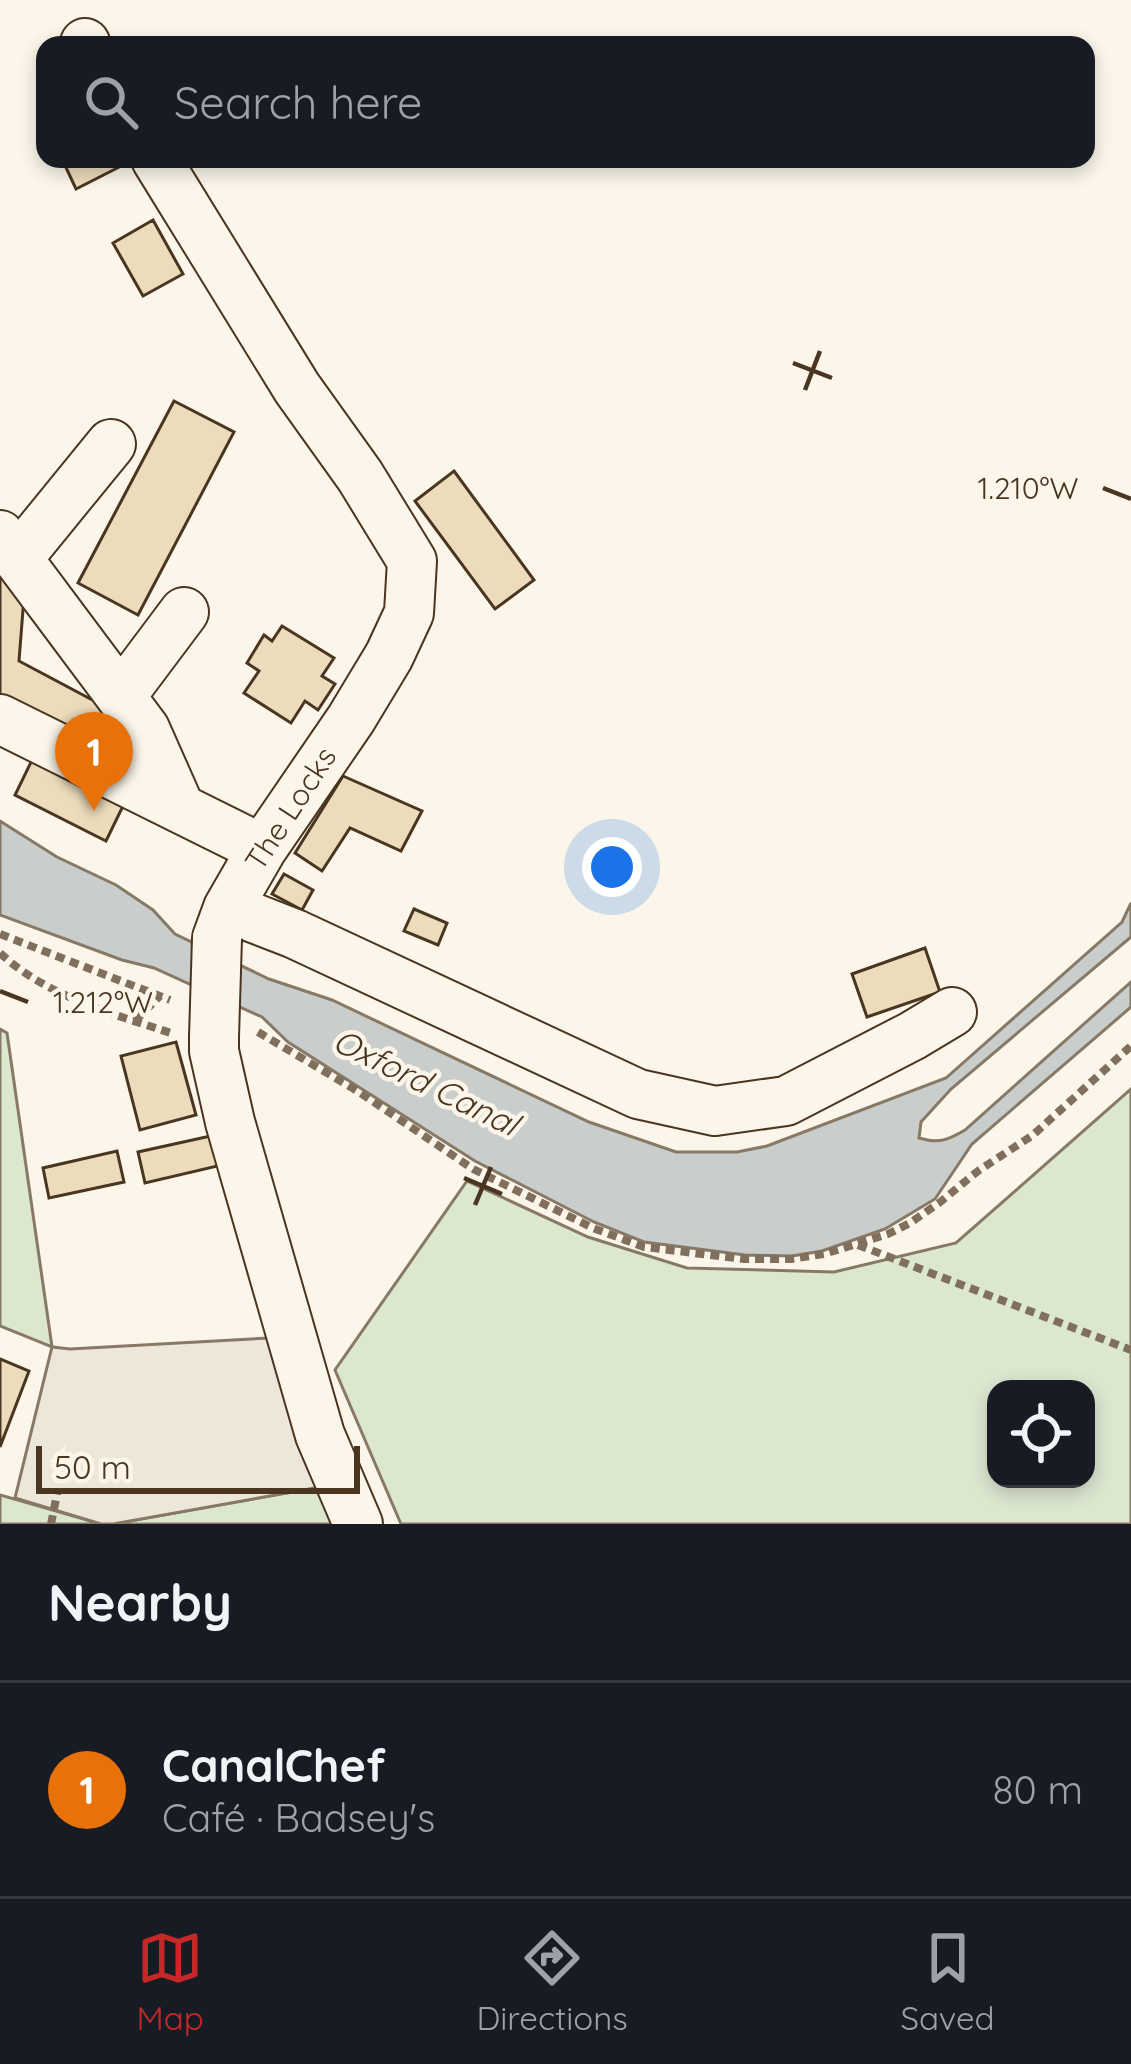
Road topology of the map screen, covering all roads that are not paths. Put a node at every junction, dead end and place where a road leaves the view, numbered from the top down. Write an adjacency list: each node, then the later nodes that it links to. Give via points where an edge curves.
1 (162, 168): 8 (street, The Locks, via 412,561 409,613 389,656)
2 (111, 444): 3 (street)
3 (9, 546): 5 (street)
4 (184, 612): 5 (street)
5 (121, 696): 7 (street)
6 (0, 719): 7 (street)
7 (180, 808): 8 (street)
8 (262, 849): 9 (street, The Locks)
9 (222, 923): 10 (street, via 295,934 638,1094 715,1111 786,1101); 11 (street, The Locks, bridge, via 215,1030 230,1122 320,1435)
10 (952, 1012)
11 (358, 1524)

